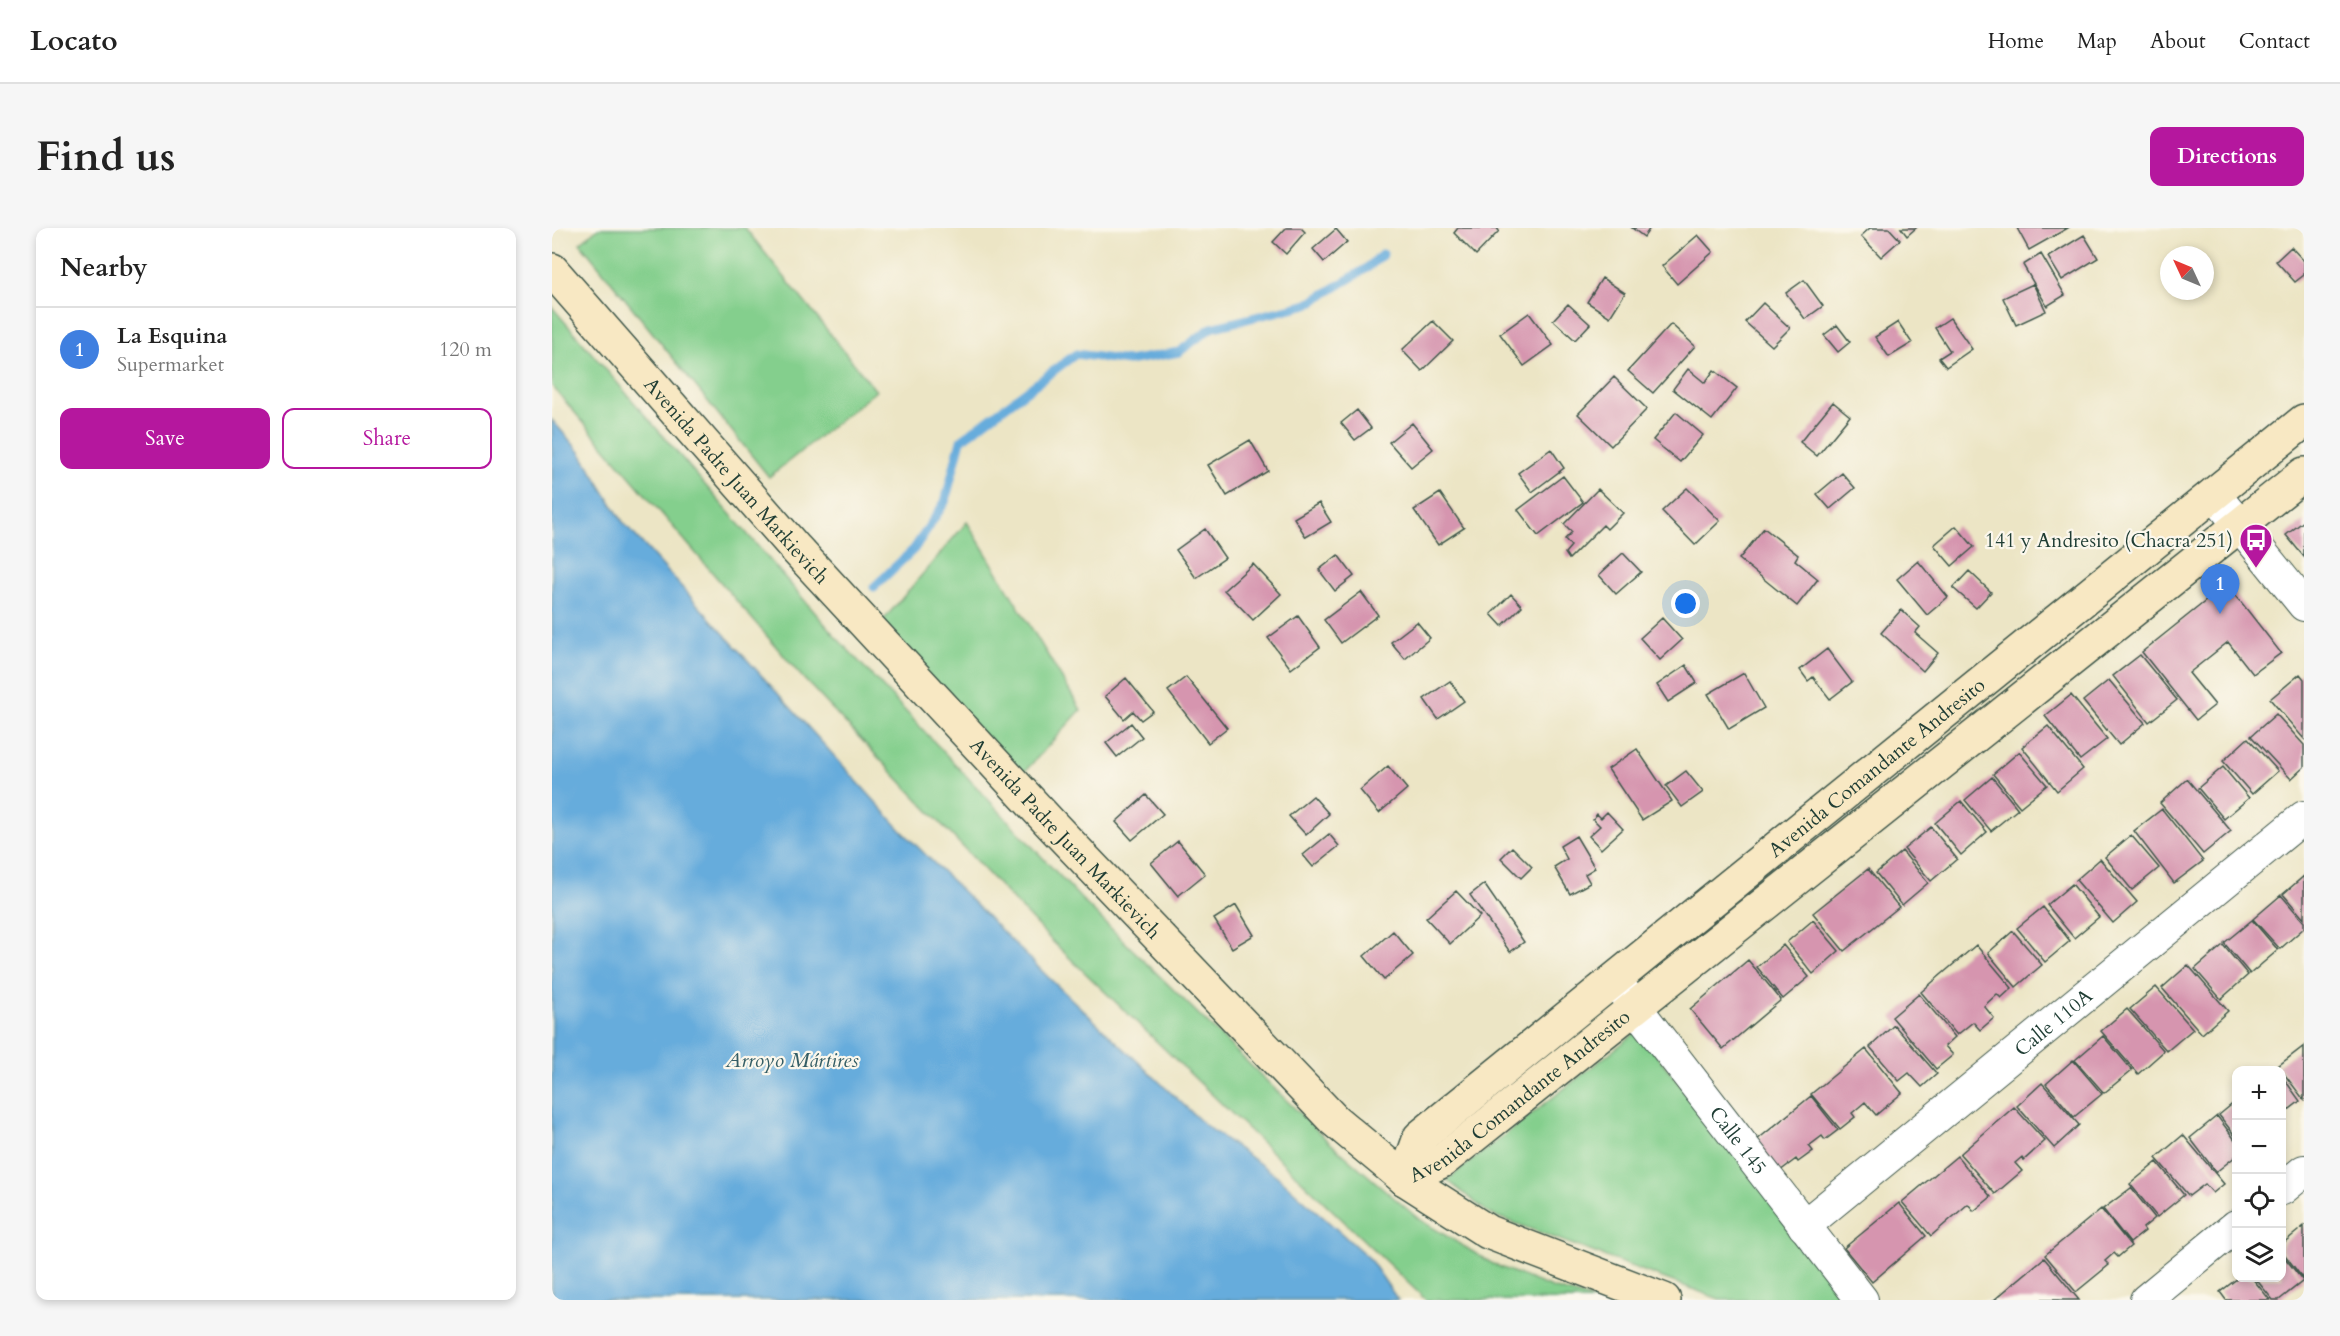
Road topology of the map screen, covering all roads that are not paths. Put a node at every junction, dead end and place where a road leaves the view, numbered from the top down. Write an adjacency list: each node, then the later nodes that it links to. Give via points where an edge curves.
1 (552, 270): 11 (main road, Avenida Padre Juan Markievich, via 796,549 1050,824 1334,1120)
2 (2304, 421): 4 (main road, Avenida Comandante Andresito)
3 (2304, 474): 5 (main road, Avenida Comandante Andresito)
4 (2214, 494): 5 (street); 8 (main road, Avenida Comandante Andresito)
5 (2239, 526): 6 (street); 9 (main road, Avenida Comandante Andresito)
6 (2304, 604)
7 (2304, 817): 13 (street, Calle 110A)
8 (1615, 981): 9 (street, Calle 145); 11 (main road, Avenida Comandante Andresito, via 1420,1137)
9 (1636, 1008): 11 (main road, Avenida Comandante Andresito, via 1442,1161); 13 (street, Calle 145)
10 (2304, 1171): 12 (street)
11 (1405, 1179): 15 (main road, Avenida Padre Juan Markievich, via 1488,1232)
12 (2286, 1186)
13 (1804, 1226): 16 (street, Calle 145)
14 (2234, 1228): 17 (street)
15 (1664, 1300)
16 (1862, 1300)
17 (2146, 1300)

